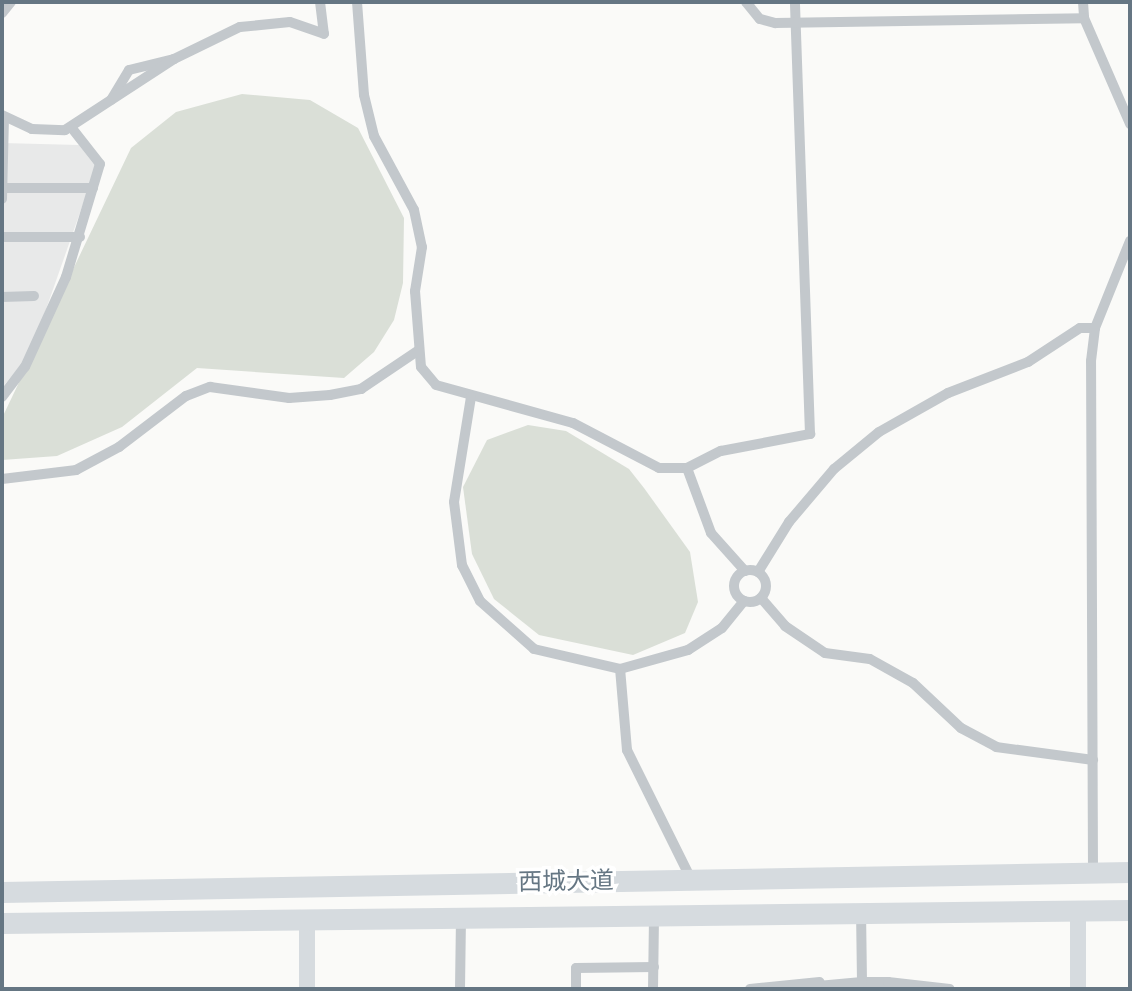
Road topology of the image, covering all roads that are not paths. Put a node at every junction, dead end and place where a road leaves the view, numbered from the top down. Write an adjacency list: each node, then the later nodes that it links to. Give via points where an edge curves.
1 (11, 2): 7 (street)
2 (320, 2): 10 (street, via 324,34 304,24 255,23)
3 (357, 2): 24 (street, via 364,95 374,136 414,210 422,247 415,291)
4 (746, 2): 9 (street, via 760,19)
5 (794, 2): 9 (street)
6 (1083, 2): 8 (street)
7 (2, 13)
8 (1084, 18): 9 (street); 13 (street)
9 (795, 23): 27 (street, via 810,435 722,451)
10 (174, 59): 11 (street); 11 (street, via 129,69)
11 (111, 100): 14 (street)
12 (3, 121): 14 (street, via 32,130); 17 (street)
13 (1130, 124)
14 (71, 127): 16 (street, via 98,156)
15 (2, 188): 16 (street)
16 (93, 188): 19 (street)
17 (2, 199)
18 (2, 237): 19 (street)
19 (80, 237): 25 (street, via 35,348)
20 (1130, 241): 23 (street)
21 (34, 296): 22 (street)
22 (2, 298)
23 (1095, 328): 30 (street, via 1080,327 1028,362 948,393 879,432 834,470 789,522); 34 (street)
24 (419, 350): 26 (street, via 421,367 436,385); 28 (street, via 361,389 330,395 289,398 210,387 186,396 120,447 76,470)
25 (2, 397)
26 (471, 397): 27 (street, via 573,423 659,468); 33 (street, via 454,502 463,565 481,601 534,649)
27 (687, 468): 29 (street, via 711,533)
28 (2, 479)
29 (745, 571): 30 (street); 32 (street, via 734,585)
30 (758, 572): 31 (street, via 766,581)
31 (761, 598): 32 (street); 34 (street, via 785,626 825,653 870,659 913,683 961,728 996,747)
32 (744, 601): 33 (street, via 722,628 688,650)
33 (620, 668): 37 (street, via 627,750)
34 (1093, 760): 35 (street)
35 (1093, 872): 36 (highway, 西城大道); 37 (highway, 西城大道)
36 (1130, 872)
37 (691, 879): 38 (highway, 西城大道)
38 (2, 892)
39 (1078, 910): 40 (highway, 西城大道); 41 (highway, 西城大道); 56 (street)
40 (1130, 910)
41 (861, 911): 42 (highway, 西城大道); 47 (street)
42 (654, 914): 43 (highway, 西城大道); 46 (street)
43 (461, 916): 44 (highway, 西城大道); 51 (street)
44 (307, 919): 45 (highway, 西城大道); 50 (street)
45 (2, 923)
46 (654, 967): 52 (street, via 576,968); 53 (street)
47 (862, 982): 48 (street); 49 (street)
48 (818, 986): 54 (street)
49 (892, 986): 55 (street)
50 (307, 989)
51 (460, 989)
52 (576, 989)
53 (653, 989)
54 (750, 989)
55 (950, 989)
56 (1078, 989)

